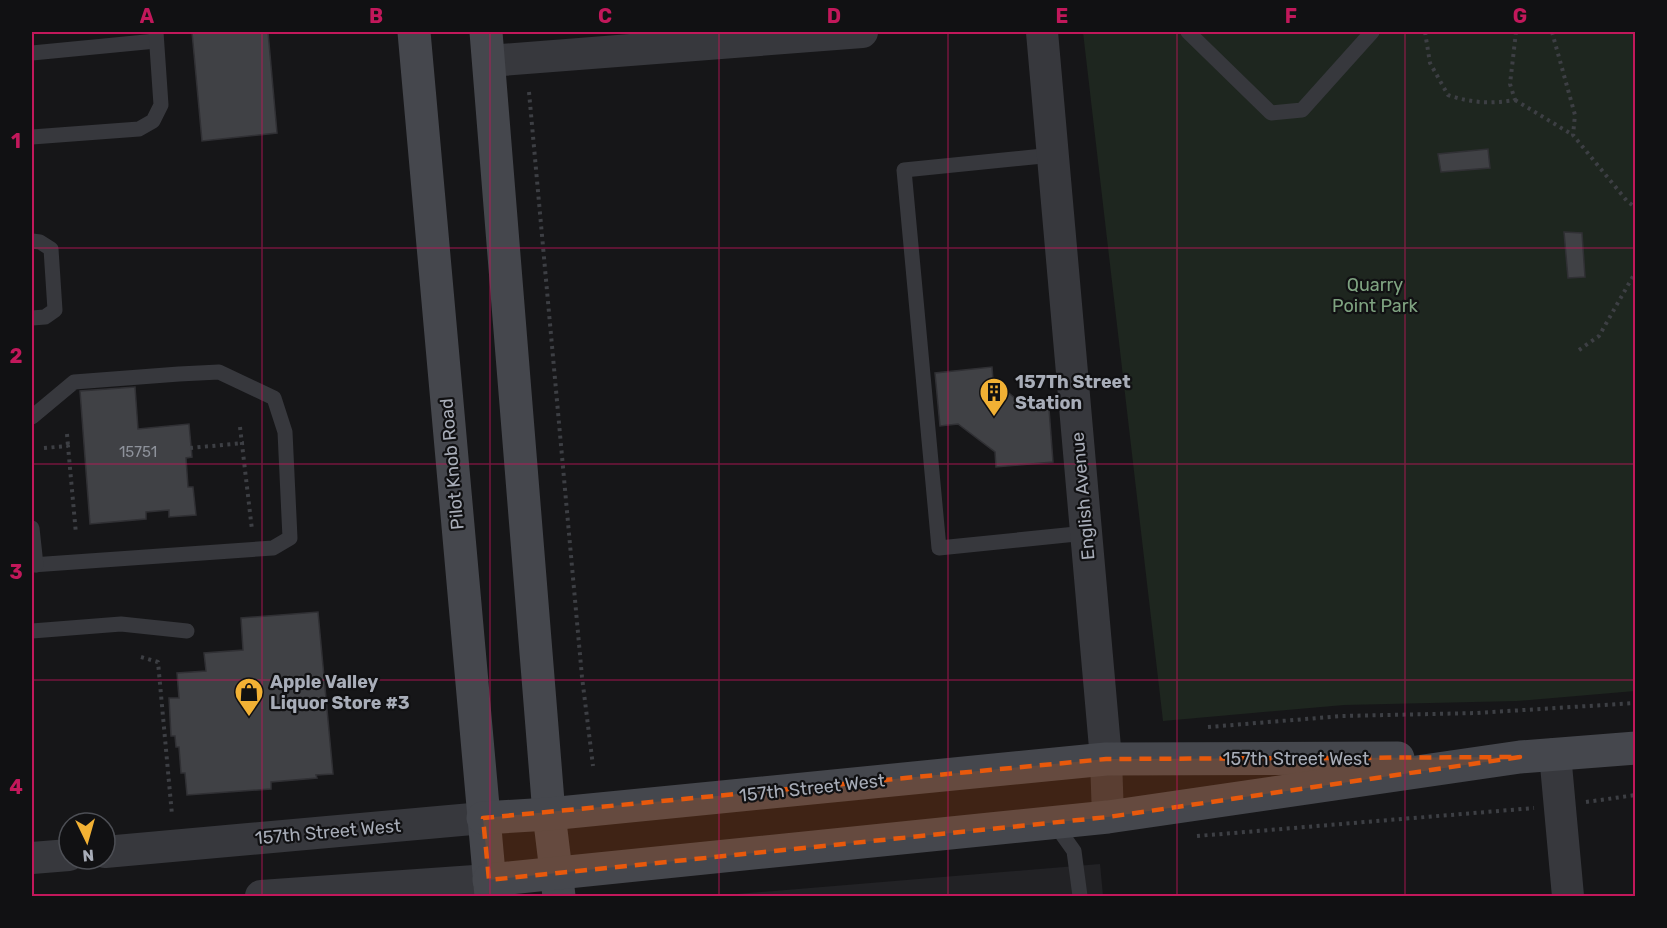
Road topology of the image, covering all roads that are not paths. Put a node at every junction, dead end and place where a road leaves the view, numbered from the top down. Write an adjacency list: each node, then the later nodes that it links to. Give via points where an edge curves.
1 (414, 32): 25 (street, Pilot Knob Road)
2 (862, 32): 7 (street)
3 (1042, 32): 10 (street, English Avenue)
4 (1188, 32): 5 (lane, via 1271,112 1302,110)
5 (1372, 32)
6 (156, 36): 8 (lane); 9 (lane, via 161,105 153,121 139,129)
7 (487, 46): 23 (street)
8 (32, 53)
9 (32, 137)
10 (1053, 155): 15 (street, English Avenue); 15 (lane, via 904,170 939,548)
11 (32, 241): 12 (lane, via 51,249 56,310 45,317)
12 (32, 318)
13 (32, 417): 16 (lane, via 74,382 219,372 274,398 285,432 290,538 273,548)
14 (32, 528): 16 (lane)
15 (1086, 533): 22 (street, English Avenue)
16 (34, 565)
17 (32, 631): 18 (lane, via 121,624)
18 (187, 631)
19 (1635, 748): 20 (street, 157th Street West)
20 (1555, 754): 21 (street, 157th Street West); 34 (street)
21 (1520, 758): 22 (street, 157th Street West); 24 (street, 157th Street West)
22 (1106, 759): 23 (street, 157th Street West); 24 (street, English Avenue)
23 (549, 814): 25 (street, 157th Street West); 30 (street)
24 (1108, 817): 26 (street, 157th Street West)
25 (483, 818): 27 (street, 157th Street West); 31 (street, Pilot Knob Road)
26 (1054, 823): 30 (street, 157th Street West); 33 (lane, via 1074,851)
27 (117, 851)
28 (57, 856): 29 (street)
29 (32, 858)
30 (558, 885): 31 (street, 157th Street West)
31 (490, 888): 32 (street, 157th Street West)
32 (261, 897)
33 (1080, 897)
34 (1568, 897)

